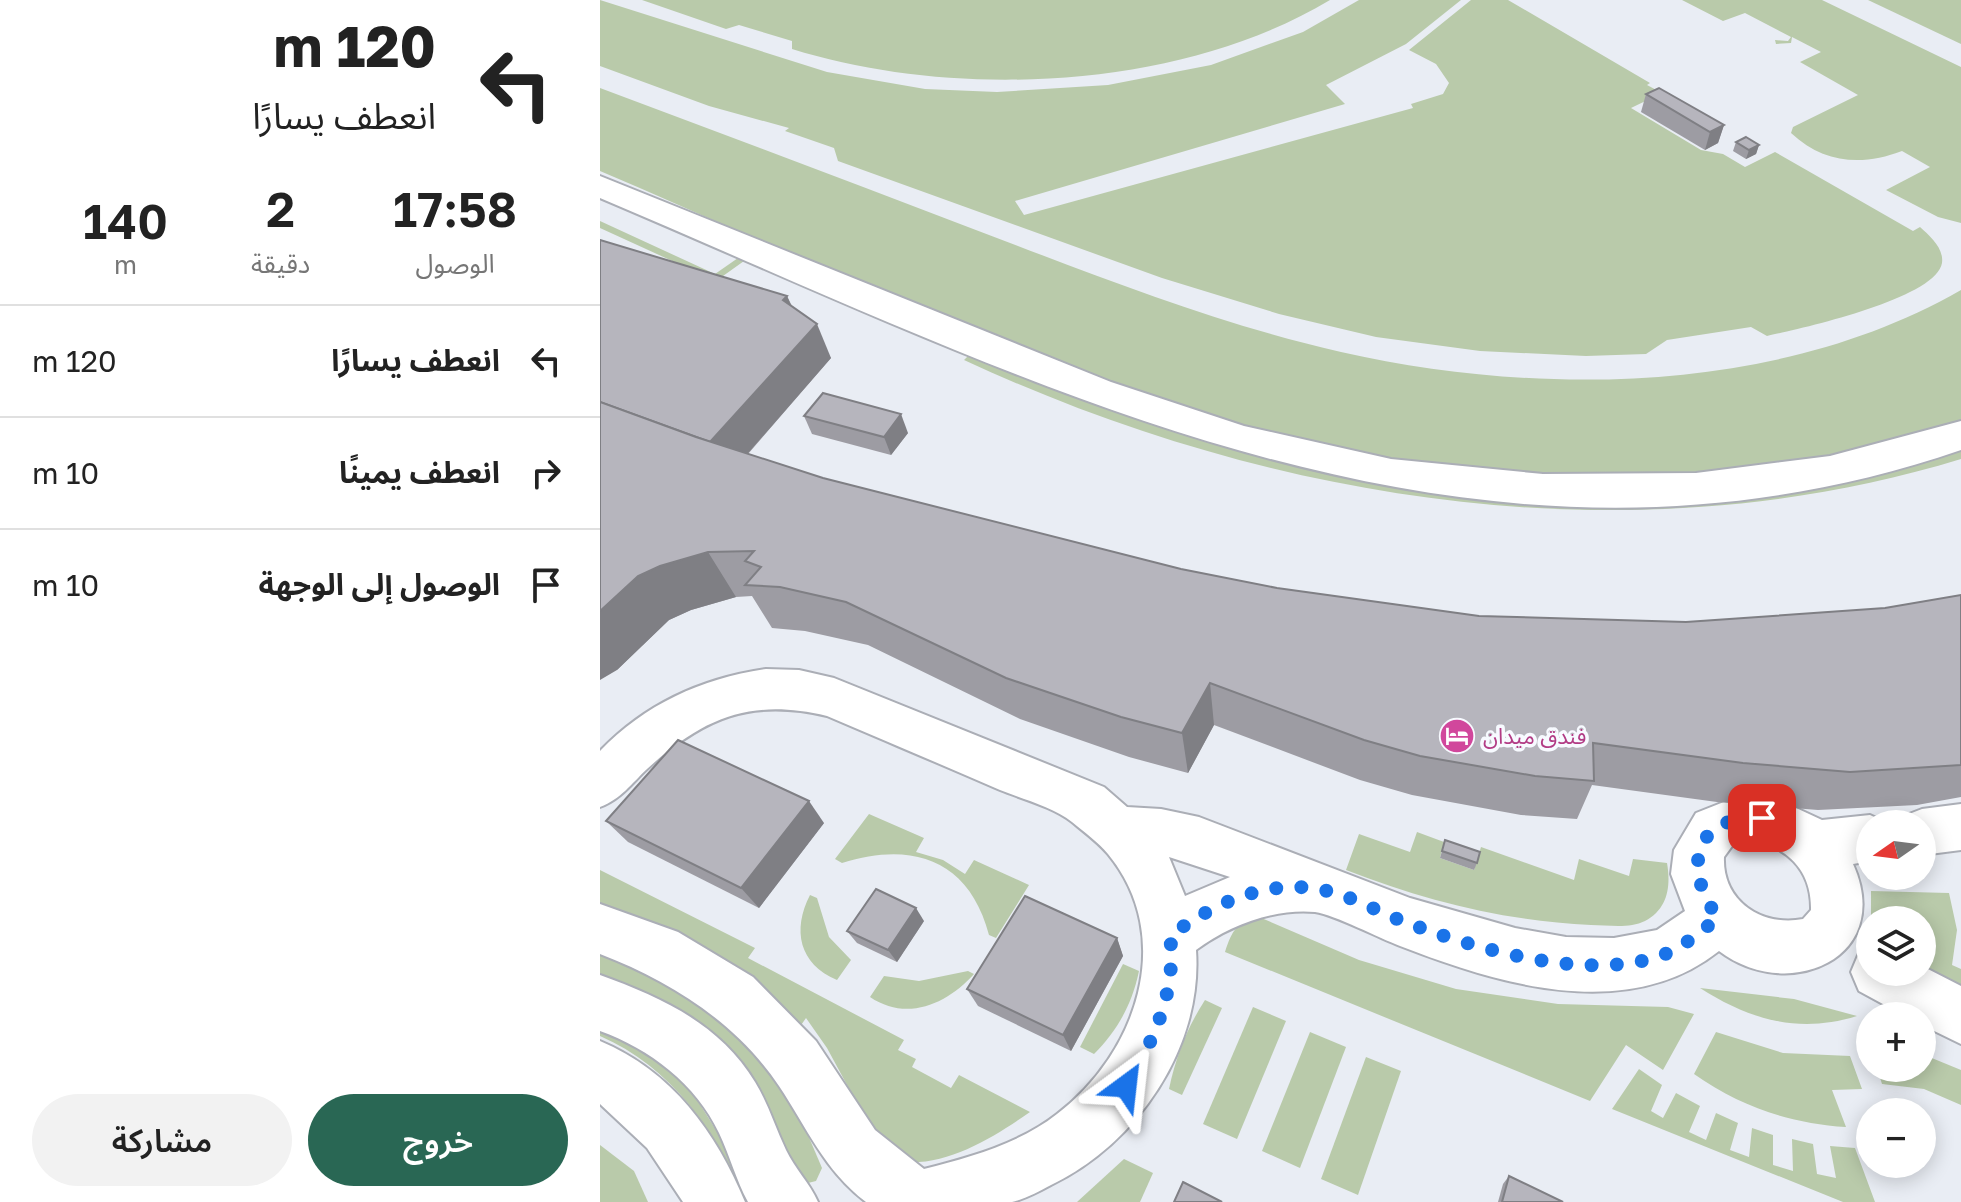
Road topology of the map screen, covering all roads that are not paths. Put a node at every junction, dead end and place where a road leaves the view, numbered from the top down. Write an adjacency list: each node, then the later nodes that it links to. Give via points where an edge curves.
1 (600, 186): 2 (lane, via 1090,389 1237,439 1353,467 1541,490 1666,490 1840,469)
2 (1961, 435)
3 (610, 766): 5 (lane, via 654,730 697,705 746,690 793,688 834,698 1076,798)
4 (1961, 827): 6 (lane)
5 (1121, 830): 9 (lane, via 1176,832); 12 (lane, via 1154,876)
6 (1936, 830)
7 (1856, 840): 8 (lane)
8 (1815, 845): 10 (lane, via 1781,823 1762,818 1727,821 1714,829 1703,840 1696,870); 13 (lane, via 1837,880 1839,899 1837,917)
9 (1322, 889): 10 (lane, via 1460,941 1579,964 1607,966 1659,957); 12 (lane, via 1249,894 1207,910)
10 (1718, 918): 13 (lane, via 1755,943 1776,949)
11 (602, 929): 22 (lane, via 676,958 742,1003 772,1030 861,1158)
12 (1170, 936): 19 (lane, via 1169,984 1162,1010 1126,1086 1082,1133)
13 (1815, 943): 14 (lane)
14 (1856, 962)
15 (1904, 986): 17 (lane)
16 (600, 1003): 21 (lane, via 658,1026 708,1067 745,1123 766,1177)
17 (1961, 1016)
18 (600, 1070): 20 (lane, via 654,1111 684,1148)
19 (995, 1191): 22 (lane)
20 (714, 1202)
21 (787, 1202)
22 (918, 1202)

